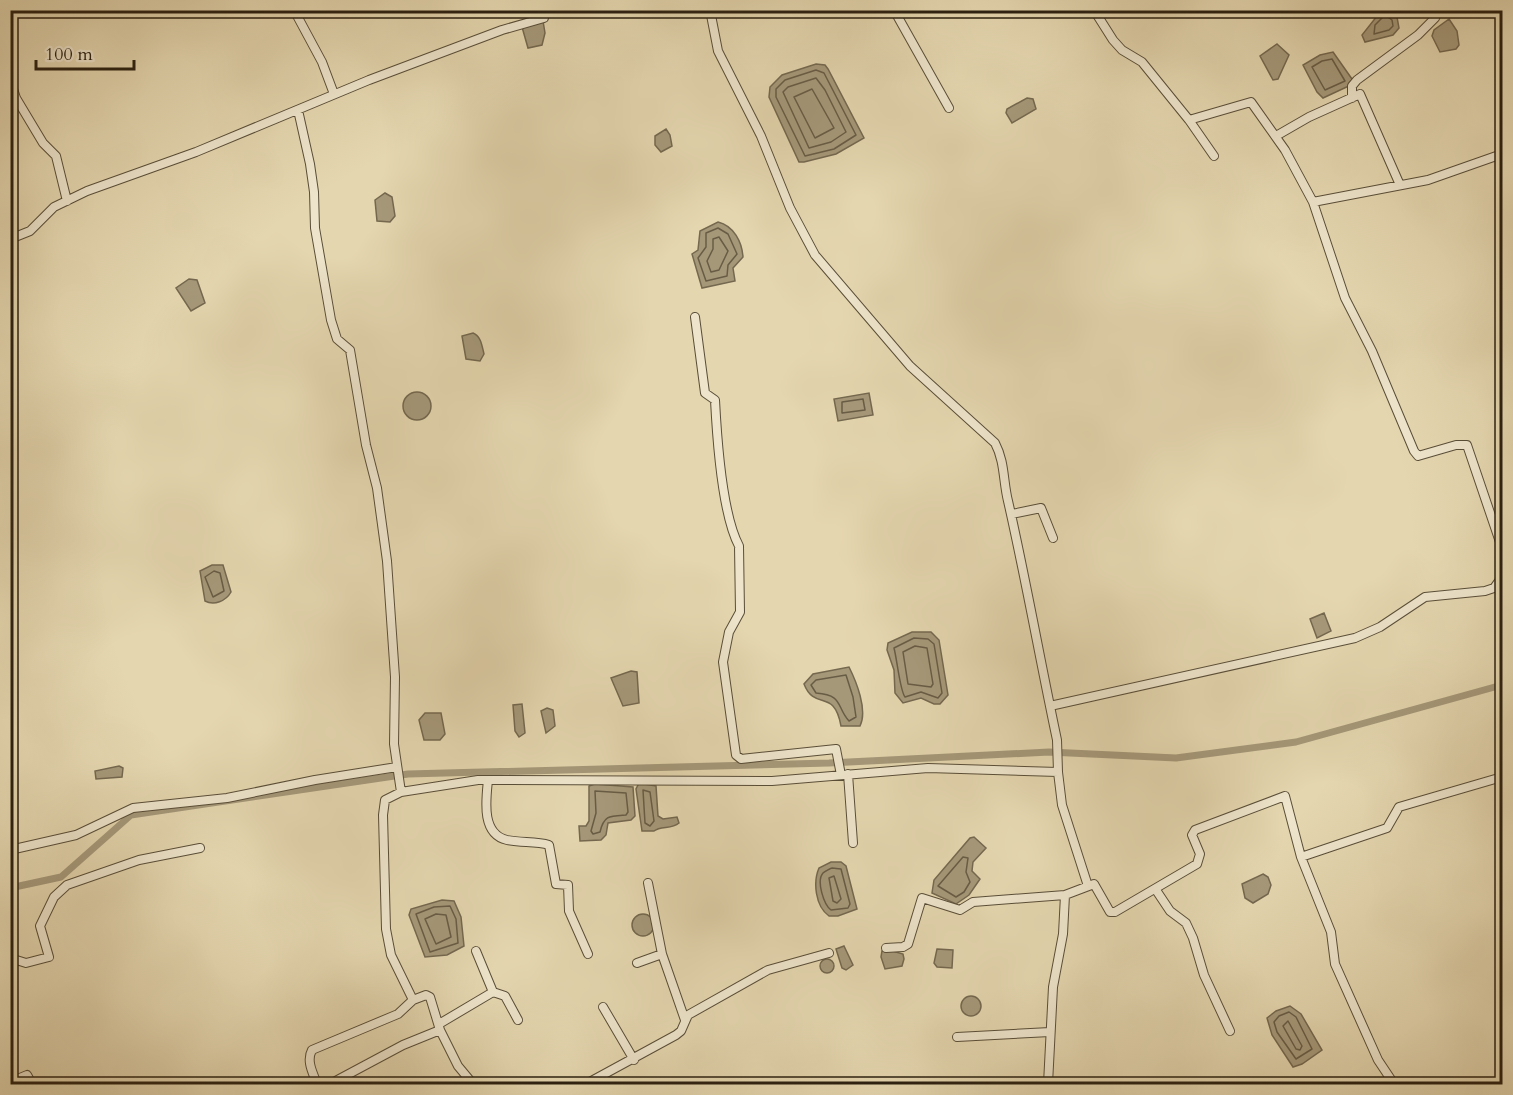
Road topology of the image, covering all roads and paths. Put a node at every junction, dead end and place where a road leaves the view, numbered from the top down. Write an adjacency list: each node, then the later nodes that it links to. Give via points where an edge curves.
1 (294, 10): 8 (street)
2 (545, 10): 8 (street, via 544,18 538,21 502,30)
3 (710, 10): 21 (street, via 718,51 815,255 910,366 995,443 1001,454)
4 (894, 10): 10 (street)
5 (1094, 10): 12 (street, via 1113,40 1142,62)
6 (1438, 10): 9 (street, via 1418,35 1357,80)
7 (10, 80): 17 (street, via 16,98 43,143 56,156)
8 (334, 94): 11 (street)
9 (1352, 98): 13 (street); 16 (street, via 1360,94)
10 (949, 108)
11 (298, 110): 17 (street); 27 (street, via 310,164 315,228 331,320 337,339 350,350 377,488 391,597)
12 (1189, 120): 13 (street, via 1251,102); 15 (street)
13 (1276, 136): 18 (street)
14 (1503, 154): 16 (street, via 1428,180)
15 (1214, 156)
16 (1400, 185): 18 (street)
17 (67, 201): 19 (street, via 54,207 30,231)
18 (1313, 202): 23 (street, via 1345,298 1414,451 1418,456 1467,445)
19 (10, 240)
20 (695, 317): 26 (street, via 705,393 715,400 727,502 739,546 740,612 729,632 723,662 736,755 741,759 836,749)
21 (1011, 514): 22 (street, via 1041,508); 25 (street)
22 (1053, 538)
23 (1503, 548)
24 (1503, 577): 25 (street, via 1494,588 1485,591 1425,597 1380,627 1355,638)
25 (1050, 706): 28 (street)
26 (842, 769): 28 (street); 30 (street, via 772,781); 32 (street)
27 (397, 770): 31 (street); 34 (street, via 227,798 133,808 76,835)
28 (1058, 770): 37 (street, via 1062,806)
29 (1503, 777): 35 (street, via 1399,807 1387,828)
30 (488, 780): 31 (street); 43 (street, via 490,826 506,840 549,845 556,884 568,885 569,911)
31 (401, 788): 48 (street, via 385,800 383,815 386,929 391,955)
32 (853, 843)
33 (201, 848): 45 (street, via 139,860 67,885 54,897 40,926 48,958 26,963)
34 (10, 850)
35 (1301, 857): 38 (street, via 1285,796 1195,830 1192,835 1200,854 1197,864); 64 (street, via 1331,932 1335,964 1378,1060)
36 (648, 883): 44 (street)
37 (1088, 886): 38 (street, via 1096,885 1110,912); 39 (street)
38 (1156, 890): 53 (street, via 1170,911 1186,923)
39 (1065, 896): 40 (street, via 973,902 960,910 922,898 908,944); 54 (street)
40 (886, 948)
41 (476, 951): 47 (street)
42 (829, 953): 51 (street, via 768,970)
43 (588, 954)
44 (662, 954): 46 (street); 51 (street)
45 (10, 958)
46 (637, 963)
47 (493, 992): 50 (street, via 505,996); 52 (street)
48 (413, 1000): 52 (street, via 430,997); 59 (street, via 398,1014 312,1050 310,1067)
49 (603, 1007): 56 (street)
50 (518, 1020)
51 (685, 1020): 56 (street, via 676,1035)
52 (439, 1027): 60 (street); 61 (street, via 458,1066)
53 (1230, 1031)
54 (1050, 1032): 55 (street); 63 (street)
55 (957, 1037)
56 (634, 1060): 62 (street)
57 (10, 1083): 58 (street, via 27,1076)
58 (32, 1084)
59 (317, 1084)
60 (330, 1084)
61 (473, 1084)
62 (586, 1084)
63 (1048, 1084)
64 (1394, 1084)

